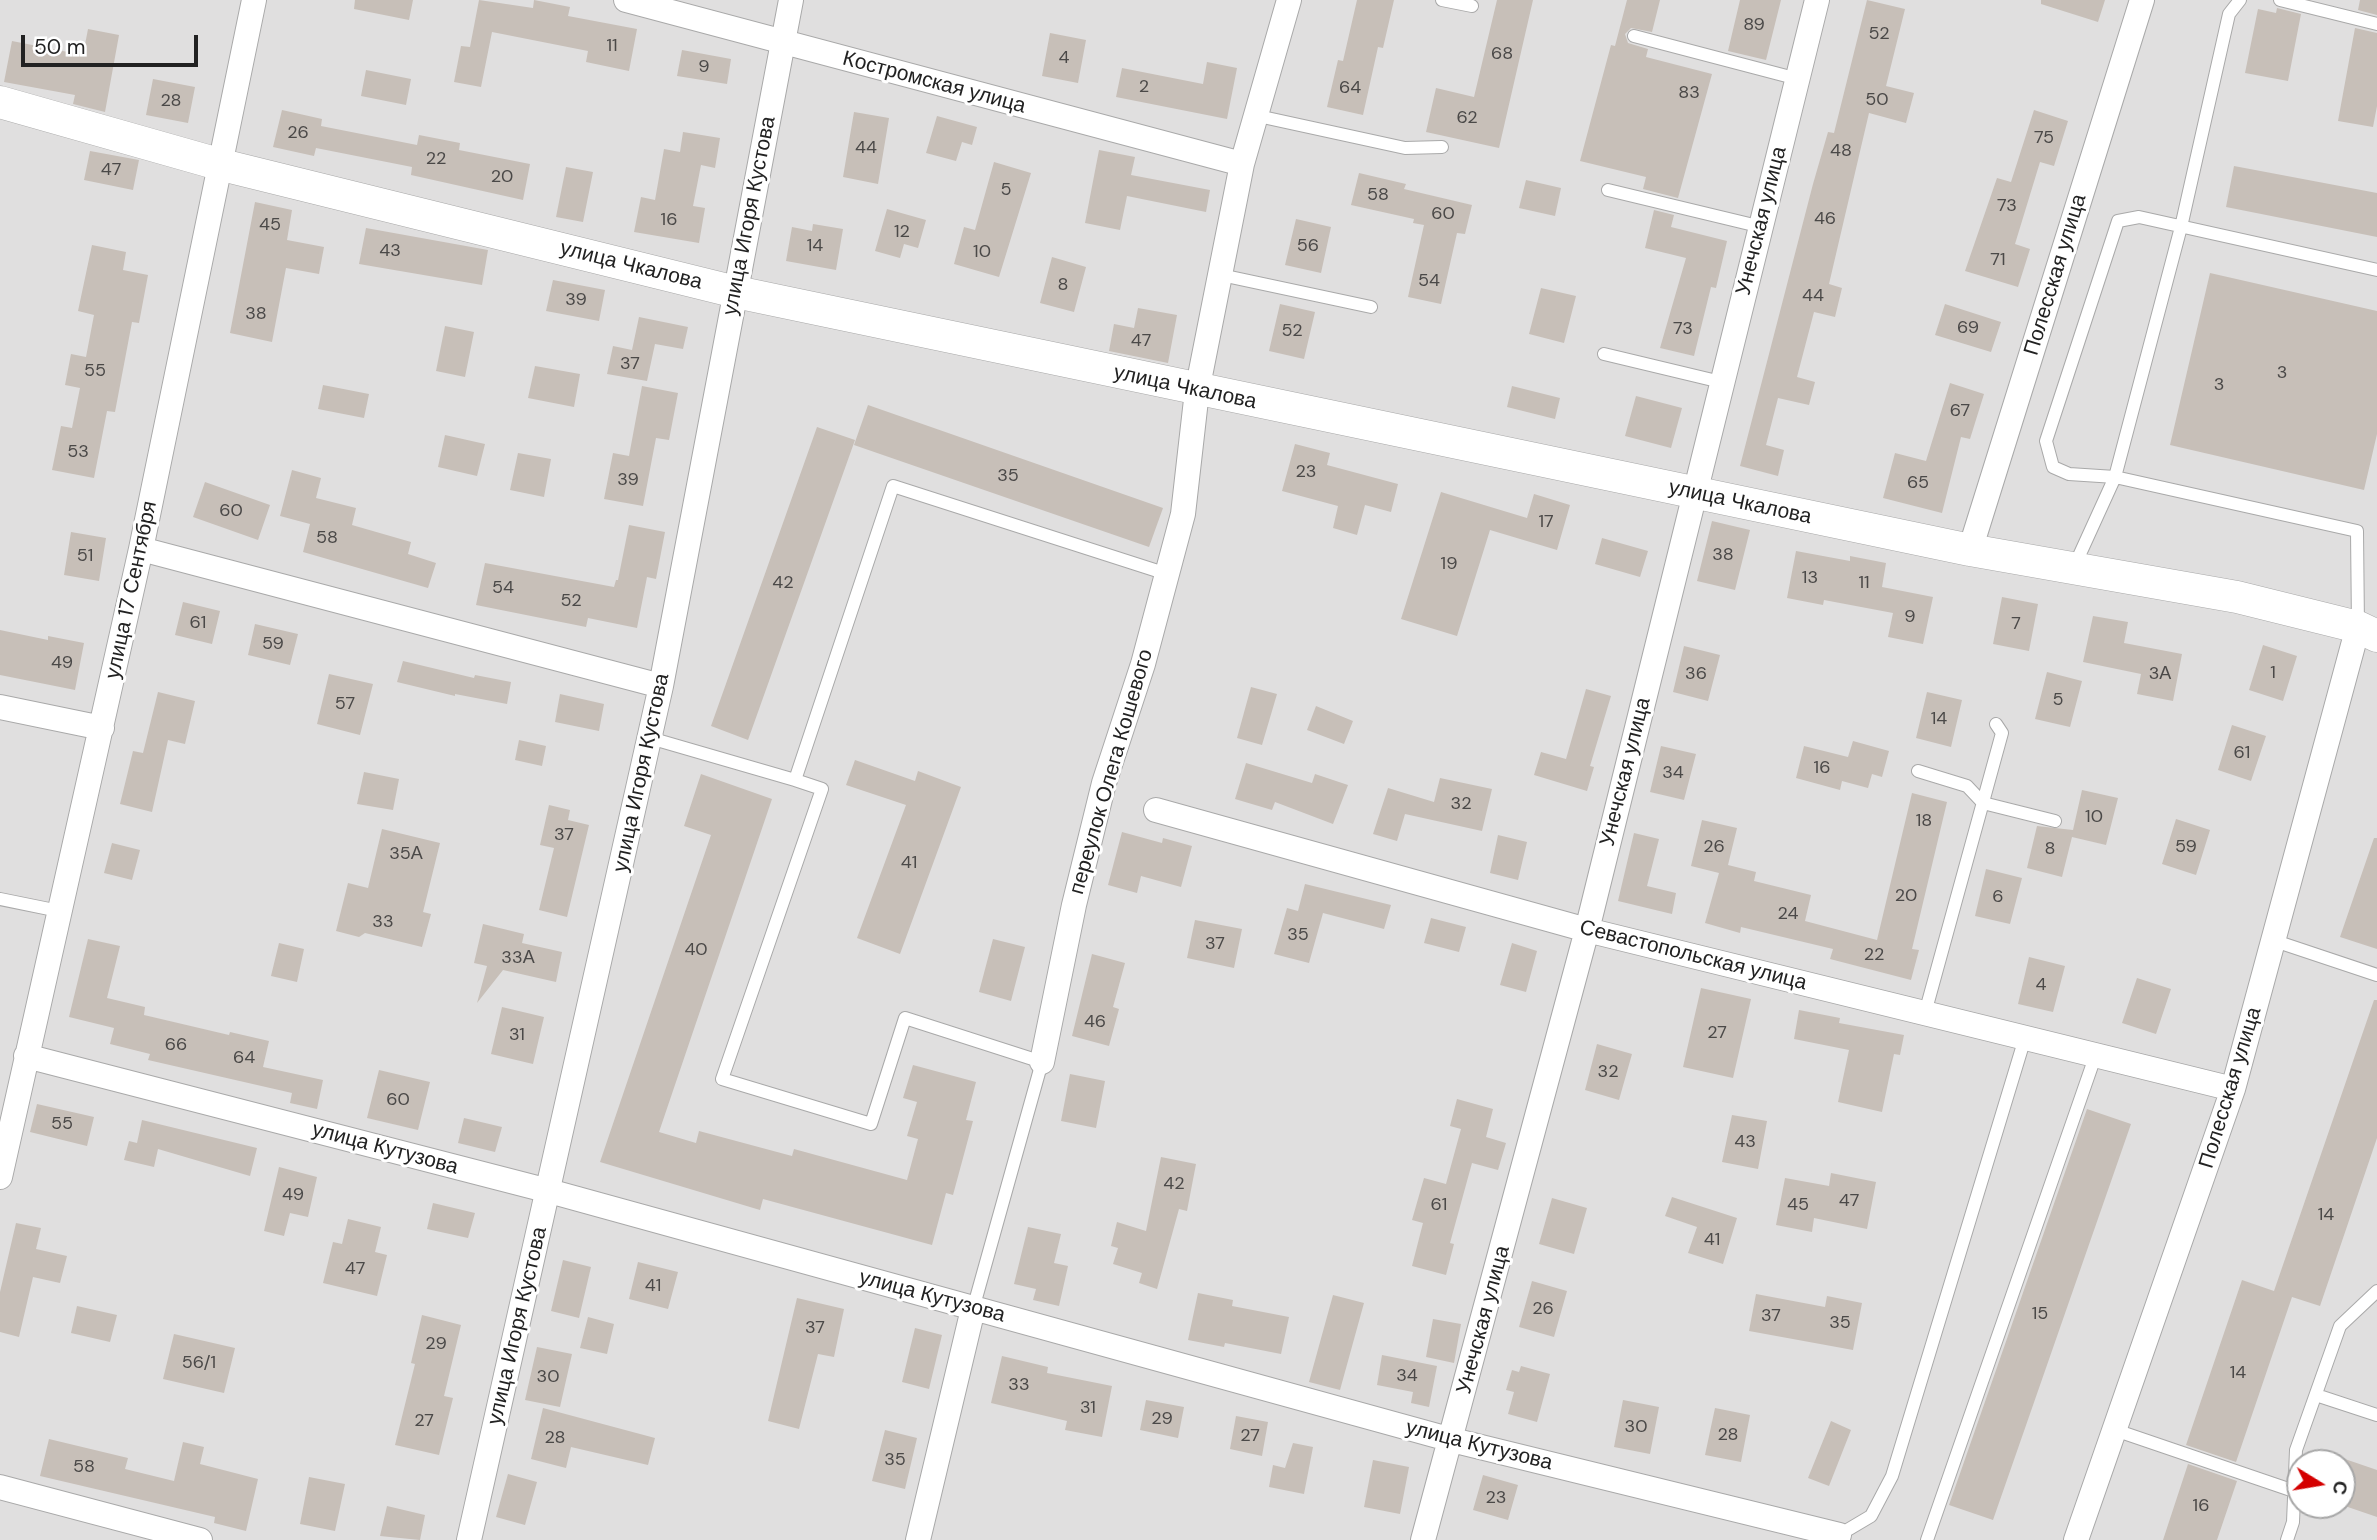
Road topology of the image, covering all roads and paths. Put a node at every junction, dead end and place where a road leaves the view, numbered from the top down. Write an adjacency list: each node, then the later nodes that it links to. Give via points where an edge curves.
1 (254, 0): 19 (street, улица 17 Сентября)
2 (626, 0): 13 (street, Костромская улица)
3 (791, 0): 13 (street, улица Игоря Кустова)
4 (1289, 0): 16 (street, переулок Олега Кошевого)
5 (1442, 0): 10 (lane)
6 (1817, 0): 14 (street, Унечская улица)
7 (2142, 0): 33 (street, Полесская улица)
8 (2239, 0): 22 (lane, via 2229,14)
9 (2280, 0): 11 (lane)
10 (1472, 6)
11 (2377, 24)
12 (1634, 36): 14 (lane)
13 (782, 43): 18 (street, Костромская улица); 25 (street, улица Игоря Кустова)
14 (1798, 79): 21 (street, Унечская улица)
15 (0, 102): 19 (street, улица Чкалова)
16 (1258, 116): 17 (lane, via 1405,148); 18 (street, переулок Олега Кошевого)
17 (1442, 147)
18 (1242, 164): 24 (street, переулок Олега Кошевого)
19 (222, 165): 25 (street, улица Чкалова); 32 (street, улица 17 Сентября)
20 (1608, 190): 21 (lane)
21 (1762, 227): 28 (street, Унечская улица)
22 (2181, 227): 23 (lane); 30 (lane); 30 (lane, via 2139,218 2118,221 2046,441 2053,467 2069,474)
23 (2377, 270)
24 (1221, 275): 26 (lane); 29 (street, переулок Олега Кошевого)
25 (736, 292): 29 (street, улица Чкалова); 37 (street, улица Игоря Кустова)
26 (1371, 307)
27 (1604, 355): 28 (lane)
28 (1721, 382): 31 (street, Унечская улица)
29 (1197, 391): 31 (street, улица Чкалова); 35 (street, переулок Олега Кошевого, via 1183,514)
30 (2115, 477): 34 (lane); 36 (lane, via 2357,531)
31 (1694, 493): 33 (street, улица Чкалова); 49 (street, Унечская улица)
32 (141, 549): 37 (street); 40 (street, улица 17 Сентября)
33 (1970, 551): 34 (street, улица Чкалова)
34 (2073, 567): 36 (street, улица Чкалова, via 2237,597)
35 (1167, 574): 43 (lane, via 893,486); 56 (street, переулок Олега Кошевого, via 1104,783)
36 (2368, 631): 50 (street, Полесская улица)
37 (661, 686): 41 (street, улица Игоря Кустова)
38 (0, 707): 40 (street)
39 (1996, 724): 44 (lane, via 2002,733)
40 (102, 729): 48 (street, улица 17 Сентября)
41 (650, 738): 43 (lane); 59 (street, улица Игоря Кустова)
42 (1918, 771): 44 (lane, via 1967,786)
43 (795, 780): 56 (lane, via 822,789 722,1079 871,1124 905,1018)
44 (1983, 803): 46 (lane); 52 (lane)
45 (1156, 810): 49 (street, Севастопольская улица)
46 (2055, 821)
47 (0, 899): 48 (lane)
48 (59, 911): 54 (street, улица 17 Сентября)
49 (1587, 930): 52 (street, Севастопольская улица); 65 (street, Унечская улица)
50 (2275, 942): 51 (lane); 57 (street, Полесская улица)
51 (2377, 975)
52 (1925, 1013): 53 (street, Севастопольская улица)
53 (2025, 1038): 55 (street, Севастопольская улица); 70 (lane, via 1892,1476 1871,1516)
54 (26, 1056): 58 (street, улица 17 Сентября); 59 (street, улица Кутузова)
55 (2095, 1057): 57 (street, Севастопольская улица); 75 (lane)
56 (1042, 1062): 61 (lane, переулок Олега Кошевого)
57 (2233, 1089): 64 (street, Полесская улица)
58 (0, 1177)
59 (549, 1191): 61 (street, улица Кутузова); 72 (street, улица Игоря Кустова)
60 (2377, 1291): 62 (lane, via 2340,1326)
61 (974, 1309): 65 (street, улица Кутузова); 73 (street, переулок Олега Кошевого)
62 (2316, 1395): 63 (lane); 66 (lane)
63 (2377, 1415)
64 (2115, 1430): 67 (lane); 76 (street, Полесская улица)
65 (1452, 1440): 70 (street, улица Кутузова); 74 (street, Унечская улица)
66 (2296, 1449)
67 (2286, 1487)
68 (0, 1488): 71 (street)
69 (2293, 1519): 77 (lane)
70 (1839, 1535)
71 (201, 1540)
72 (469, 1540)
73 (918, 1540)
74 (1423, 1540)
75 (1927, 1540)
76 (2076, 1540)
77 (2287, 1540)

